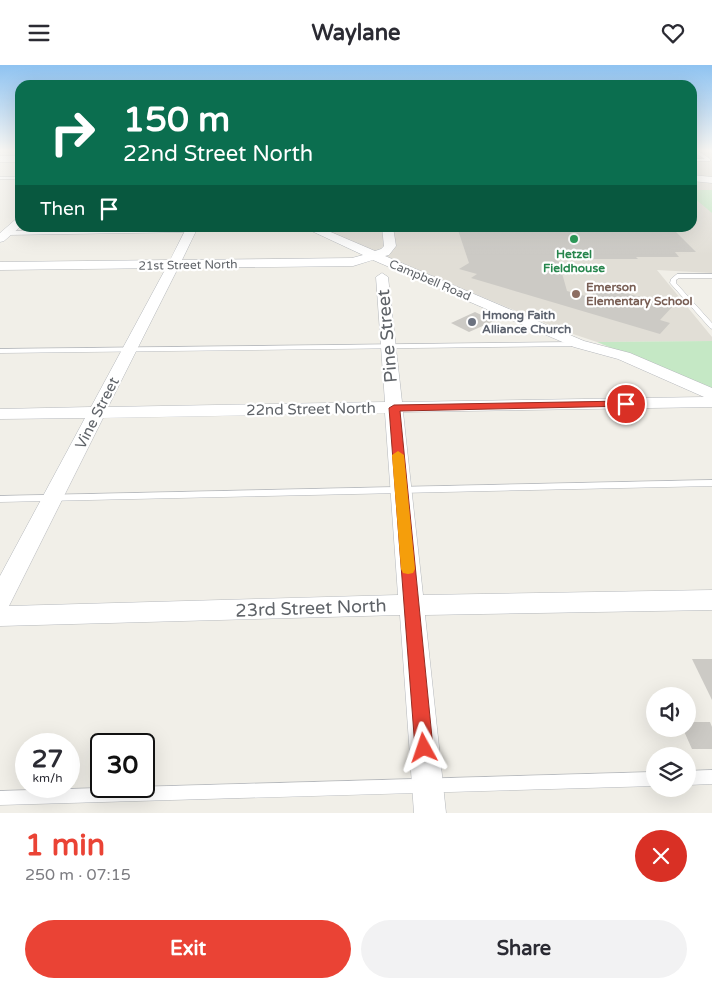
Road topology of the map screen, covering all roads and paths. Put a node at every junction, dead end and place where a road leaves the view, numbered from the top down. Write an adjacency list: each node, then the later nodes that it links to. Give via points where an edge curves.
1 (15, 225): 6 (street)
2 (111, 232): 6 (lane)
3 (190, 232): 8 (street, Vine Street)
4 (320, 232): 7 (street, Campbell Road)
5 (388, 232): 7 (street, via 390,247)
6 (3, 236)
7 (375, 256): 8 (street, 21st Street North, via 353,262); 13 (street, Campbell Road)
8 (174, 265): 9 (street, 21st Street North); 15 (street, Vine Street)
9 (0, 267)
10 (712, 276): 12 (lane, via 673,278 673,283)
11 (382, 277): 14 (street, Pine Street)
12 (712, 327)
13 (579, 344): 14 (lane); 17 (street, Campbell Road, via 623,368)
14 (388, 345): 15 (lane); 18 (street, Pine Street)
15 (131, 348): 16 (lane); 19 (street, Vine Street)
16 (0, 351)
17 (710, 401): 18 (street, 22nd Street North)
18 (394, 408): 19 (street, 22nd Street North); 22 (street, Pine Street)
19 (97, 413): 20 (street, 22nd Street North); 23 (street, Vine Street)
20 (0, 414)
21 (712, 483): 22 (lane)
22 (401, 491): 23 (lane); 27 (street, Pine Street)
23 (53, 498): 24 (lane); 25 (street, Vine Street)
24 (0, 499)
25 (0, 599)
26 (712, 601): 27 (street, 23rd Street North)
27 (411, 605): 28 (street, 23rd Street North); 33 (street, Pine Street)
28 (0, 616)
29 (712, 777): 30 (lane)
30 (696, 778)
31 (646, 780): 33 (lane)
32 (0, 798): 33 (lane)
33 (428, 799)

